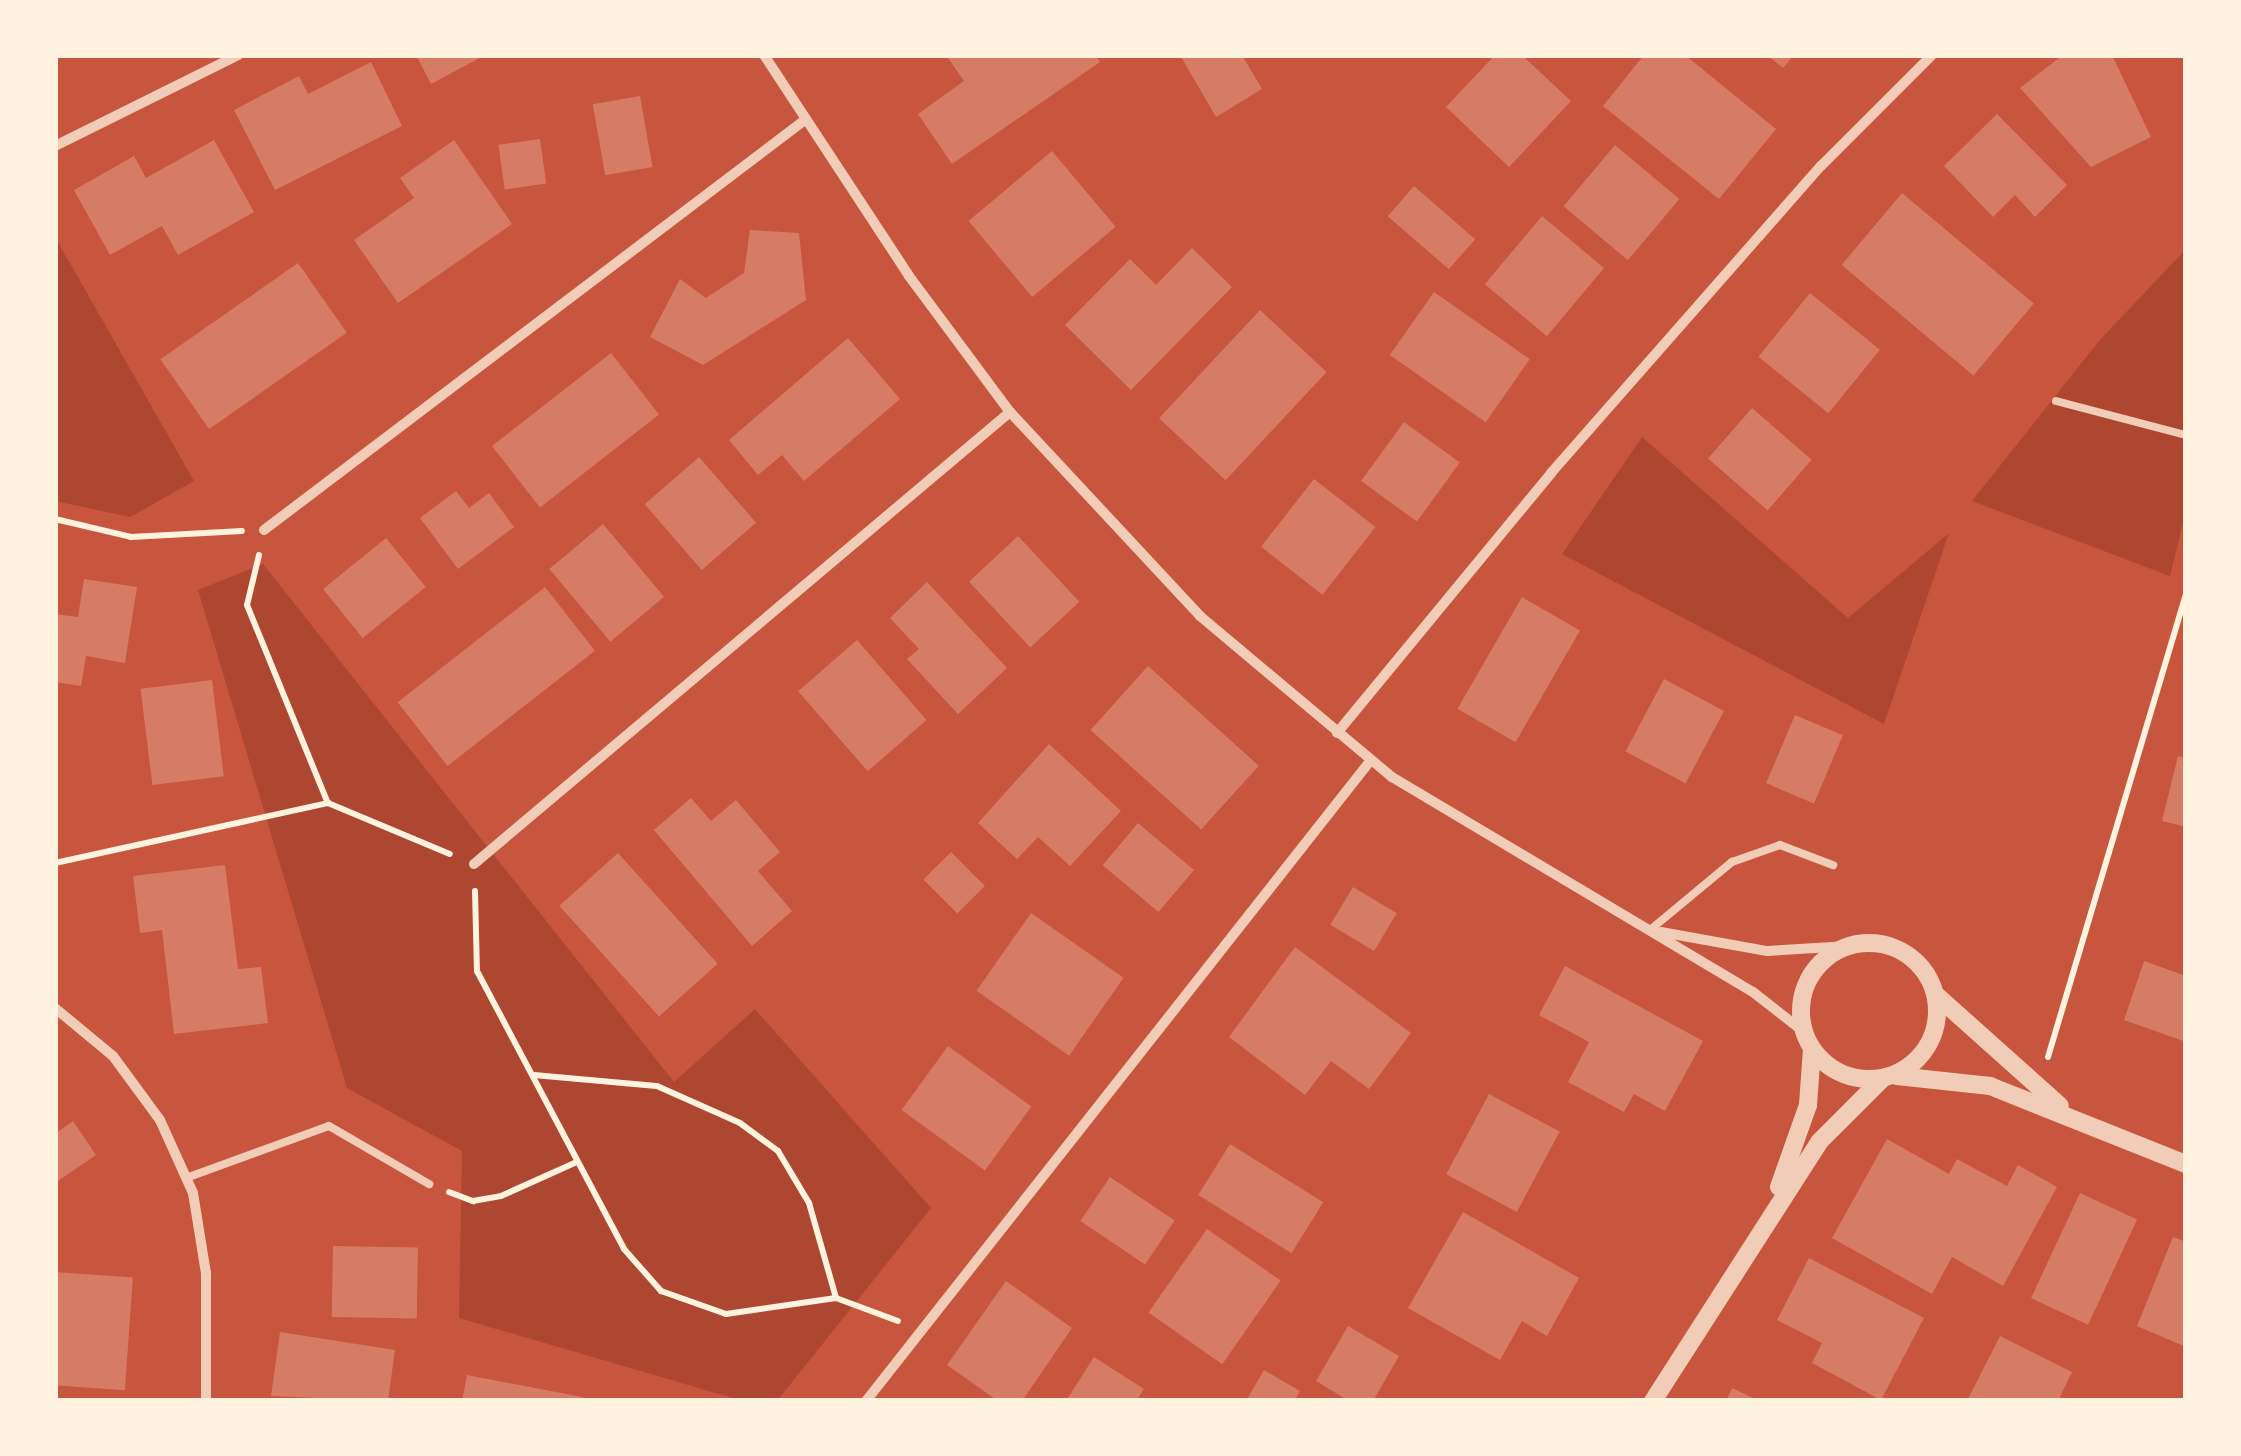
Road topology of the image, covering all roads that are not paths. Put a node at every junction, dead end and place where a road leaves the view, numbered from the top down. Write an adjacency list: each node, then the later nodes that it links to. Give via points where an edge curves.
1 (238, 55): 5 (street)
2 (764, 55): 4 (street)
3 (1932, 55): 10 (street, via 1821,166)
4 (805, 120): 7 (street); 9 (street)
5 (55, 146)
6 (2056, 401): 8 (lane)
7 (1010, 412): 10 (street, via 1187,603); 12 (street)
8 (2186, 435)
9 (264, 530)
10 (1337, 734): 11 (street)
11 (1371, 760): 14 (street); 26 (street)
12 (474, 864)
13 (1833, 865): 14 (lane, via 1780,845 1764,850 1732,862)
14 (1650, 930): 15 (street, via 1766,951); 18 (street)
15 (1849, 946): 16 (street, via 1893,947 1920,966); 18 (street, via 1830,955 1804,989)
16 (1936, 995): 19 (street, via 1935,1034 1912,1066); 20 (street)
17 (55, 1008): 22 (street, via 113,1056 160,1120)
18 (1808, 1040): 19 (street, via 1842,1074); 24 (street, via 1808,1104)
19 (1889, 1078): 20 (street, via 1990,1086); 24 (street, via 1819,1142)
20 (2072, 1116): 21 (street)
21 (2186, 1164)
22 (186, 1178): 23 (lane, via 329,1126); 25 (street, via 206,1272)
23 (430, 1184)
24 (1757, 1232): 27 (street)
25 (206, 1401)
26 (866, 1401)
27 (1653, 1401)

